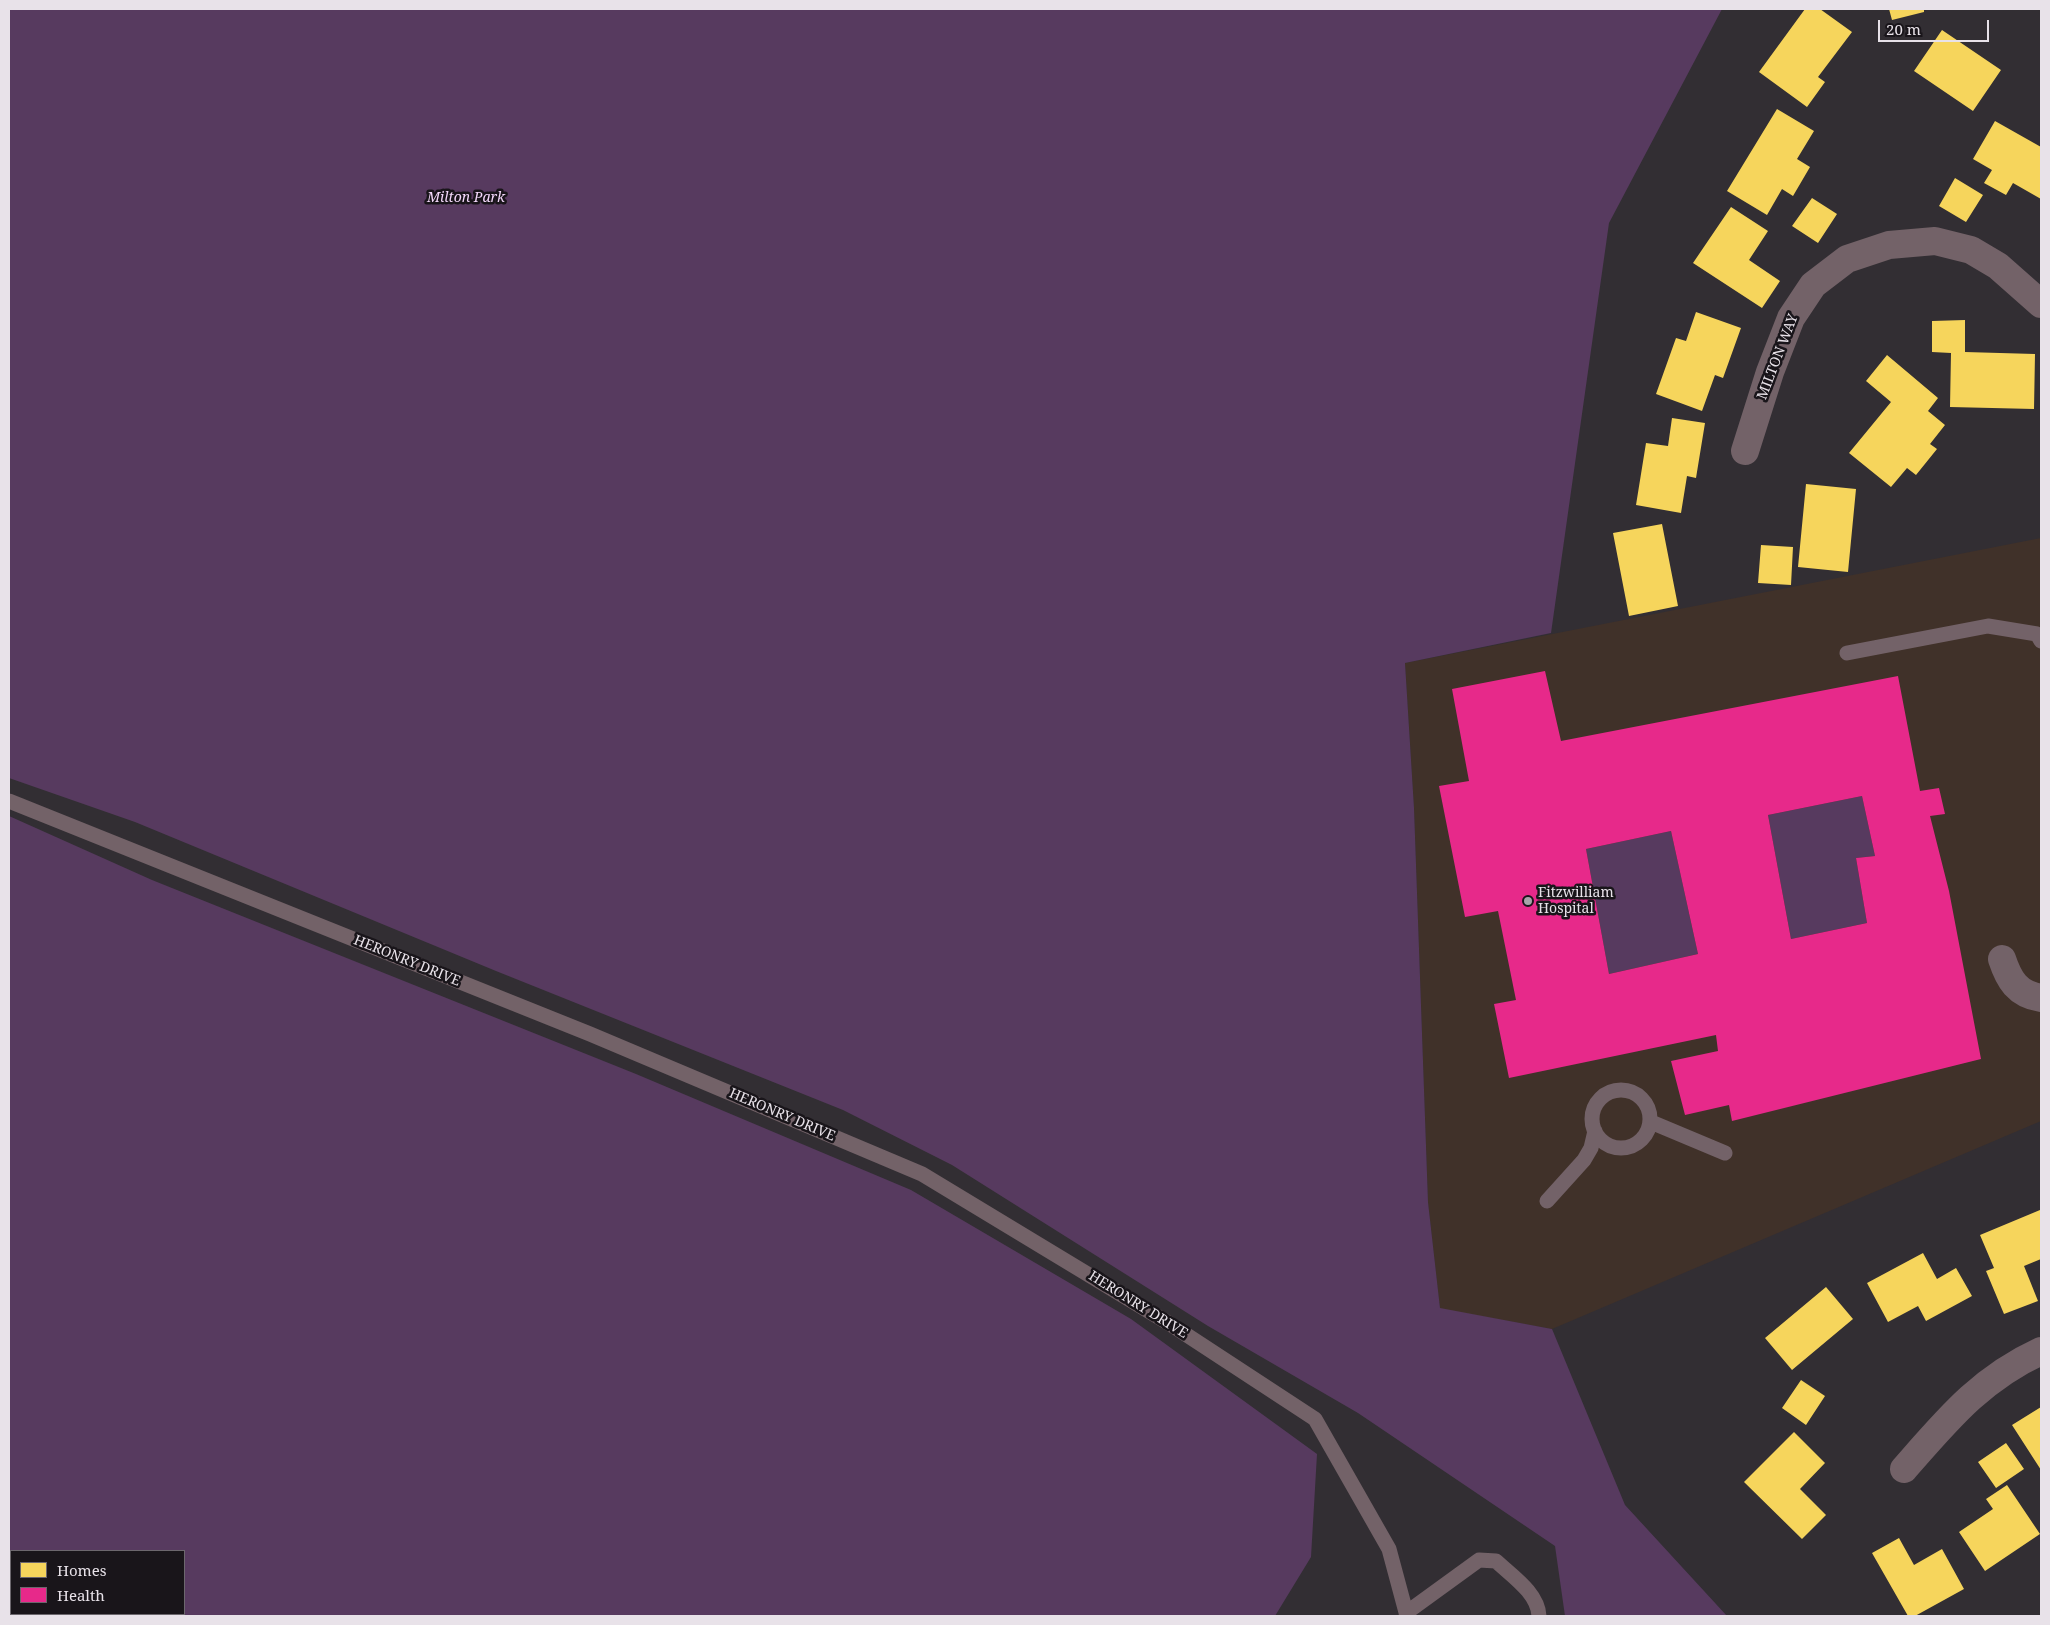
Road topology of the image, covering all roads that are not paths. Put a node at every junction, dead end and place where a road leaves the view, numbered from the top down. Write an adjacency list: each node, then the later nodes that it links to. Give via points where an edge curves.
1 (2041, 304): 2 (street, MILTON WAY, via 1998,266 1971,250 1935,241 1889,245 1847,259 1813,285 1791,318)
2 (1745, 450)
3 (2041, 641): 4 (lane, via 2037,634 1988,626)
4 (1847, 653)
5 (9, 801): 14 (lane, HERONRY DRIVE, via 590,1034 922,1174 1170,1324 1315,1420 1389,1549)
6 (2002, 959): 7 (street, via 2009,978 2020,990)
7 (2041, 998)
8 (1651, 1122): 9 (lane, via 1643,1139 1626,1148 1608,1146); 9 (lane, via 1647,1104 1641,1097 1622,1089 1603,1095 1596,1102 1592,1122); 10 (lane)
9 (1595, 1131): 11 (lane, via 1584,1160)
10 (1725, 1153)
11 (1547, 1200)
12 (2041, 1351): 13 (street, via 2016,1362 1959,1406)
13 (1904, 1469)
14 (1407, 1615): 15 (lane, via 1479,1560 1496,1561 1529,1593 1538,1606)
15 (1539, 1616)

